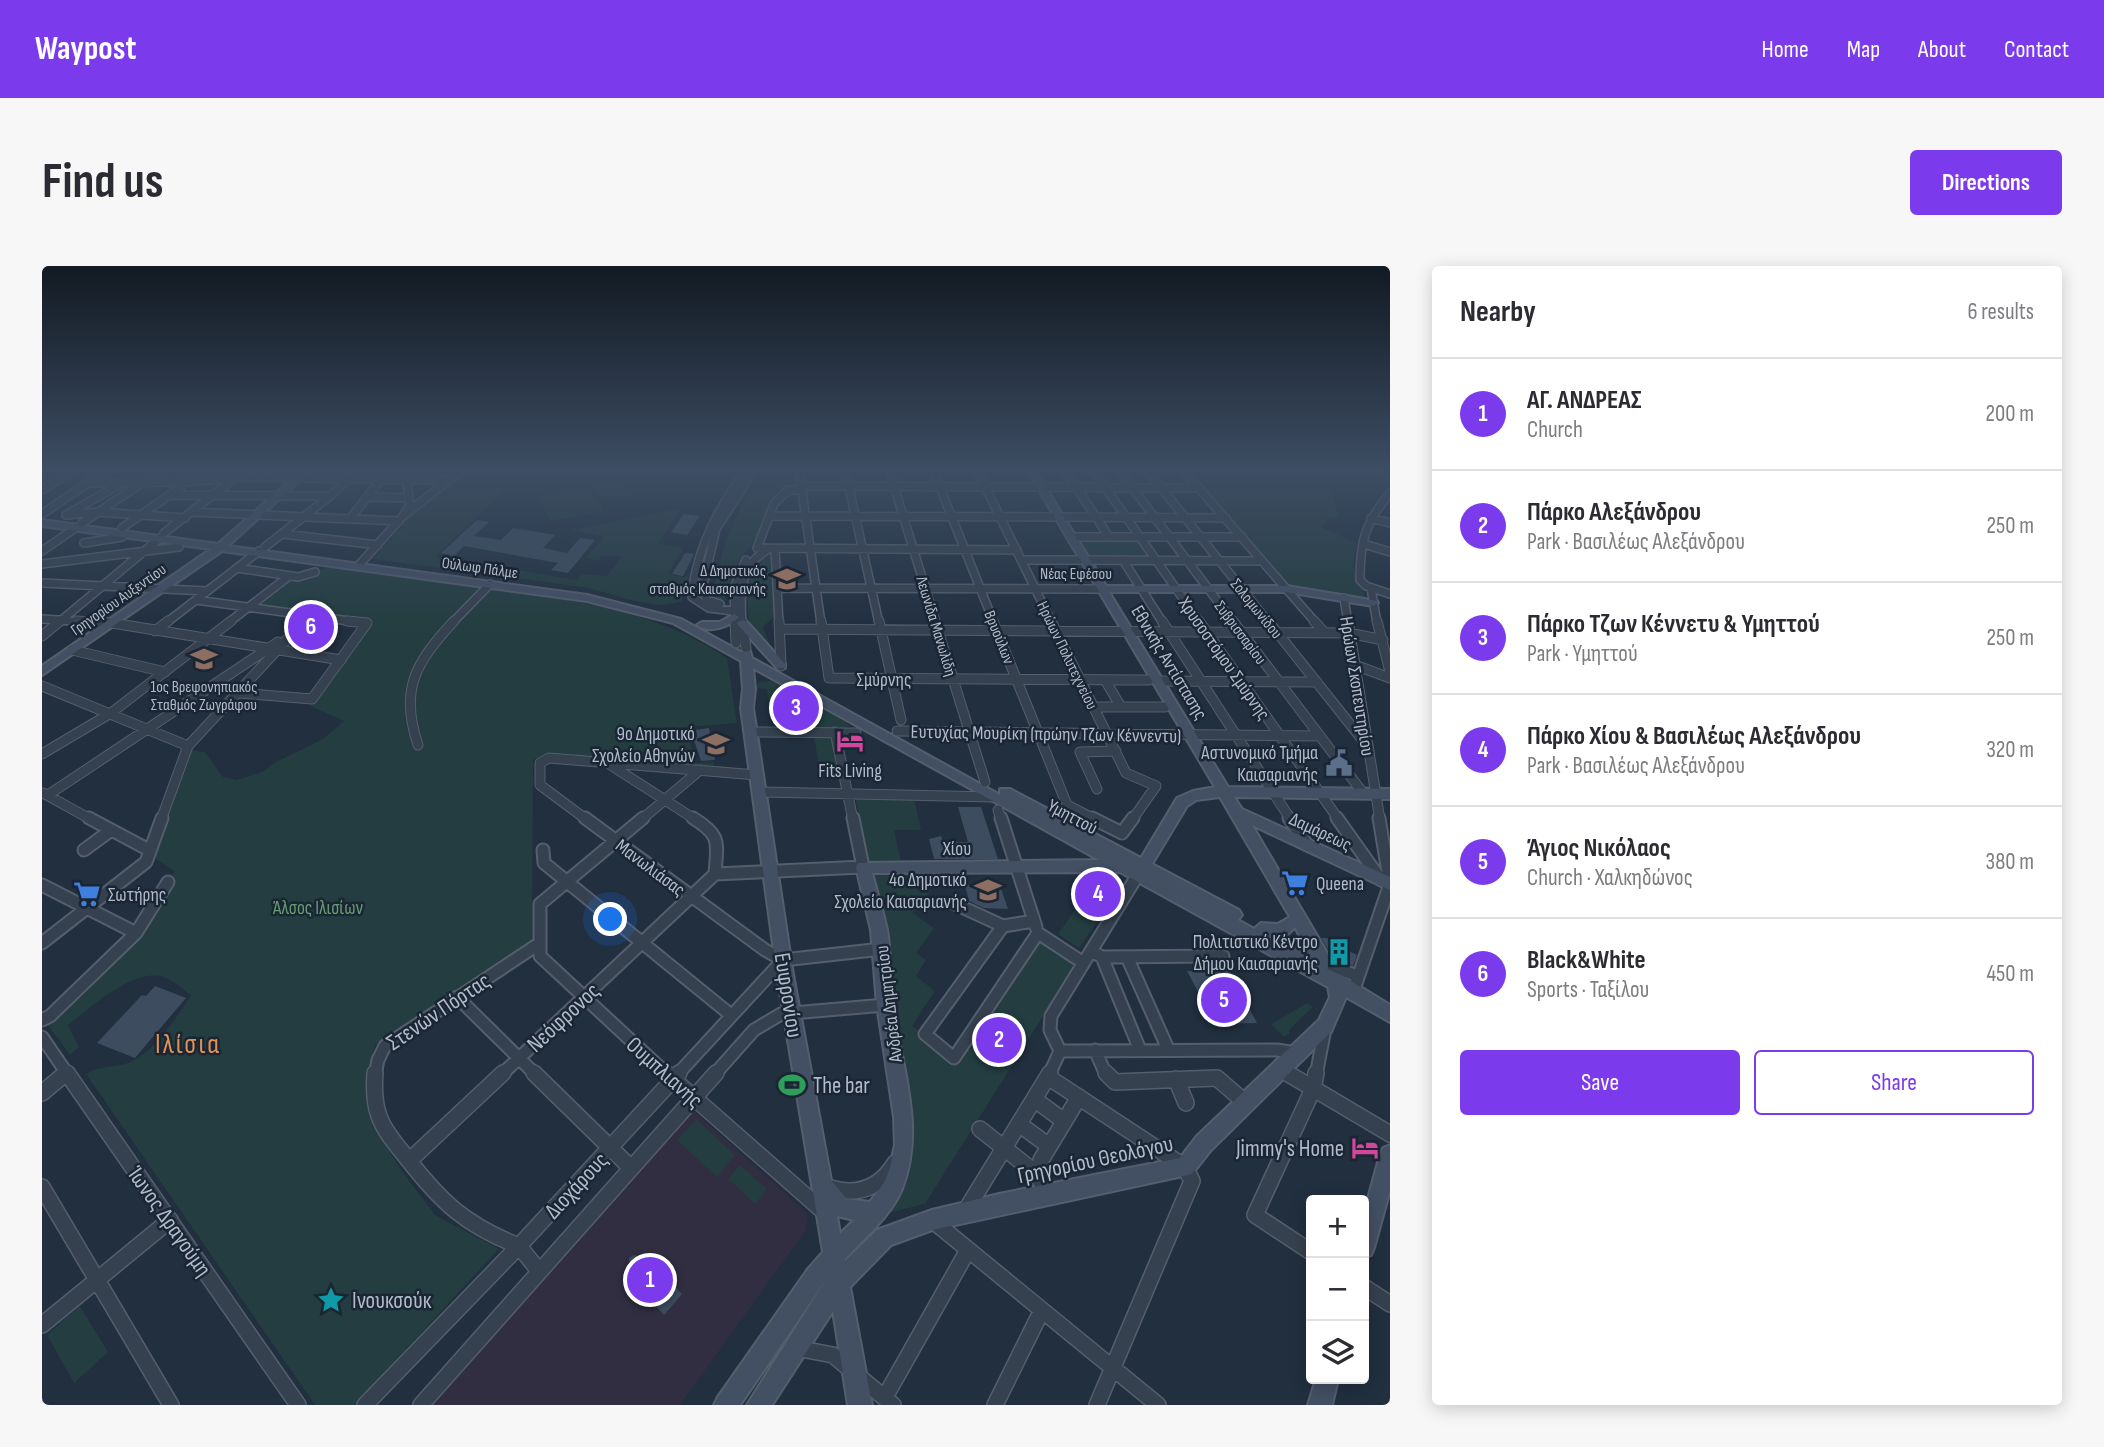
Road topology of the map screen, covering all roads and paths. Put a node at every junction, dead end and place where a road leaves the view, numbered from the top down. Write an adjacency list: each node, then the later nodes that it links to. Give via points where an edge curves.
1 (69, 523): 24 (main road, Ούλωφ Πάλμε)
2 (82, 523): 24 (street)
3 (131, 523): 25 (street)
4 (178, 523): 27 (street)
5 (248, 523): 36 (main road, Γρηγορίου Αυξεντίου)
6 (297, 523): 26 (street)
7 (397, 523): 38 (street)
8 (710, 523): 87 (street, via 700,547 692,597 701,605)
9 (720, 523): 87 (street, via 702,587 707,600)
10 (768, 523): 40 (street)
11 (807, 523): 43 (street)
12 (857, 523): 45 (street)
13 (905, 523): 46 (street, Λεωνίδα Μανωλίδη)
14 (954, 523): 47 (street, Βρυούλων)
15 (1003, 523): 48 (street, Ηρώων Πολυτεχνείου)
16 (1061, 523): 28 (main road, Εθνικής Αντίστασης)
17 (1061, 523): 53 (main road, Εθνικής Αντίστασης)
18 (1100, 523): 29 (street)
19 (1131, 523): 30 (street, Χρυσοστόμου Σμύρνης)
20 (1161, 523): 31 (street, Συβρισσαρίου)
21 (1190, 523): 32 (street, Σολομωνίδου)
22 (1230, 523): 33 (street)
23 (1370, 523): 37 (street)
24 (79, 525): 25 (main road, Ούλωφ Πάλμε); 27 (main road, Ούλωφ Πάλμε); 44 (street)
25 (122, 533): 27 (main road, Ούλωφ Πάλμε); 34 (street)
26 (283, 534): 38 (street); 41 (street)
27 (162, 536): 36 (main road, Ούλωφ Πάλμε); 49 (street)
28 (1071, 537): 29 (street); 53 (main road, Εθνικής Αντίστασης)
29 (1109, 537): 30 (street)
30 (1140, 537): 31 (street); 55 (street, Χρυσοστόμου Σμύρνης)
31 (1170, 537): 32 (street); 56 (street, Συβρισσαρίου)
32 (1201, 537): 33 (street); 57 (street, Σολομωνίδου)
33 (1242, 537): 58 (street)
34 (105, 540): 35 (street); 51 (street)
35 (84, 543)
36 (225, 544): 41 (main road, Ούλωφ Πάλμε); 73 (main road, Γρηγορίου Αυξεντίου)
37 (1364, 544): 50 (street); 72 (street, via 1360,580)
38 (378, 545): 59 (street)
39 (179, 547): 49 (street)
40 (757, 548): 42 (street); 87 (street, via 737,577)
41 (262, 549): 59 (main road, Ούλωφ Πάλμε); 61 (street)
42 (773, 549): 43 (street); 67 (street); 87 (street, via 757,555 746,573 741,607)
43 (811, 549): 45 (street); 68 (street)
44 (42, 550)
45 (863, 550): 46 (street); 69 (street)
46 (913, 550): 47 (street); 70 (street, Λεωνίδα Μανωλίδη)
47 (965, 550): 48 (street); 71 (street, Βρυούλων)
48 (1017, 550): 52 (street, Ηρώων Πολυτεχνείου)
49 (145, 551): 51 (street); 66 (street)
50 (1390, 552)
51 (99, 557): 60 (street)
52 (1021, 560): 53 (street); 74 (street, Ηρώων Πολυτεχνείου)
53 (1082, 560): 54 (street); 75 (main road, Εθνικής Αντίστασης)
54 (1123, 560): 55 (street); 76 (street)
55 (1156, 560): 56 (street); 77 (street, Χρυσοστόμου Σμύρνης)
56 (1187, 560): 57 (street); 78 (street, Συβρισσαρίου)
57 (1220, 561): 58 (street); 79 (street, Σολομωνίδου)
58 (1262, 561): 80 (street)
59 (361, 563): 65 (main road, Ούλωφ Πάλμε); 93 (main road, Ούλωφ Πάλμε, via 604,595 670,611)
60 (42, 565)
61 (237, 568): 63 (street); 81 (street)
62 (315, 572): 63 (street)
63 (289, 576): 86 (street)
64 (42, 583): 66 (street)
65 (490, 584): 113 (main road, Ούλωφ Πάλμε, via 600,600 664,616); 155 (street, via 417,669 408,707)
66 (103, 586): 73 (street); 90 (street)
67 (778, 588): 68 (street, Νέας Εφέσου); 95 (street)
68 (816, 588): 69 (street, Νέας Εφέσου); 96 (street)
69 (871, 588): 70 (street, Νέας Εφέσου); 97 (street)
70 (925, 588): 71 (street, Νέας Εφέσου); 98 (street, Λεωνίδα Μανωλίδη)
71 (980, 588): 74 (street, Νέας Εφέσου); 100 (street, Βρυούλων)
72 (1371, 588): 82 (street); 85 (street)
73 (161, 589): 81 (street); 92 (main road, Γρηγορίου Αυξεντίου)
74 (1035, 589): 75 (street, Νέας Εφέσου); 101 (street, Ηρώων Πολυτεχνείου)
75 (1098, 589): 76 (main road, Νέας Εφέσου); 102 (main road, Εθνικής Αντίστασης)
76 (1141, 589): 77 (main road, Νέας Εφέσου); 103 (street)
77 (1176, 589): 78 (main road, Νέας Εφέσου); 104 (street, Χρυσοστόμου Σμύρνης)
78 (1209, 589): 79 (main road, Νέας Εφέσου); 105 (street, Συβρισσαρίου)
79 (1242, 589): 80 (main road, Νέας Εφέσου); 106 (street, Σολομωνίδου)
80 (1287, 589): 83 (main road, Νέας Εφέσου); 107 (street)
81 (207, 591): 84 (street)
82 (1390, 594)
83 (1344, 598): 85 (main road, Νέας Εφέσου); 108 (street, Ηρώων Σκοπευτηρίου)
84 (196, 600): 86 (street); 99 (street)
85 (1373, 603): 91 (street)
86 (247, 607): 88 (street); 110 (street)
87 (735, 614): 93 (main road, via 722,625); 113 (street); 121 (main road)
88 (308, 617): 114 (street); 115 (street, via 367,623)
89 (42, 619): 90 (street)
90 (61, 620): 92 (street); 109 (street)
91 (1379, 622): 94 (street); 111 (street)
92 (112, 623): 99 (street); 112 (main road, Γρηγορίου Αυξεντίου)
93 (702, 625): 113 (main road, Ούλωφ Πάλμε)
94 (1390, 625)
95 (780, 629): 96 (street); 121 (street)
96 (822, 630): 97 (street); 125 (street, Σμύρνης, via 829,678)
97 (880, 630): 98 (street); 125 (street)
98 (938, 630): 100 (street); 126 (street, Λεωνίδα Μανωλίδη)
99 (155, 631): 110 (street)
100 (997, 631): 101 (street); 127 (street, Βρυούλων)
101 (1056, 631): 102 (street); 128 (street, Ηρώων Πολυτεχνείου)
102 (1124, 632): 103 (street); 130 (main road, Εθνικής Αντίστασης)
103 (1170, 632): 104 (street); 131 (street)
104 (1207, 632): 105 (street); 132 (street, Χρυσοστόμου Σμύρνης)
105 (1242, 633): 106 (street); 133 (street, Συβρισσαρίου)
106 (1277, 633): 107 (street); 134 (street, Σολομωνίδου)
107 (1325, 633): 108 (street)
108 (1349, 633): 111 (street); 117 (street, Ηρώων Σκοπευτηρίου)
109 (42, 636)
110 (206, 640): 114 (street); 120 (street)
111 (1386, 646): 122 (street)
112 (72, 650): 116 (main road); 119 (main road, Γρηγορίου Αυξεντίου); 120 (street)
113 (741, 650): 121 (main road, Υμηττού); 136 (main road, Ευφρονίου); 141 (main road, Ευφρονίου)
114 (272, 651): 115 (street); 118 (street); 123 (street)
115 (341, 660): 137 (street, via 312,699)
116 (42, 662)
117 (1355, 665): 124 (street); 156 (street, Ηρώων Σκοπευτηρίου)
118 (240, 668): 123 (street); 144 (street)
119 (42, 671)
120 (165, 671): 142 (street)
121 (783, 672): 136 (main road, via 758,678); 143 (main road, Υμηττού); 173 (main road, Υμηττού)
122 (1390, 673)
123 (256, 674): 137 (street)
124 (1390, 678)
125 (891, 679): 126 (street, Σμύρνης); 143 (street)
126 (953, 679): 127 (street, Σμύρνης); 146 (street, Λεωνίδα Μανωλίδη)
127 (1017, 680): 128 (street, Σμύρνης); 149 (street, Βρυούλων)
128 (1080, 680): 129 (street, Σμύρνης); 139 (street, Ηρώων Πολυτεχνείου)
129 (1105, 680): 130 (street, Σμύρνης); 140 (street)
130 (1153, 681): 131 (street, Σμύρνης); 138 (main road, Εθνικής Αντίστασης); 151 (main road, Εθνικής Αντίστασης)
131 (1202, 682): 132 (street, Σμύρνης); 152 (street)
132 (1242, 682): 133 (street, Σμύρνης); 153 (street, Χρυσοστόμου Σμύρνης)
133 (1279, 682): 134 (street, Σμύρνης); 154 (street, Συβρισσαρίου)
134 (1317, 682): 156 (street, Σολομωνίδου)
135 (42, 685): 142 (street)
136 (749, 688): 141 (main road, Ευφρονίου)
137 (239, 693): 157 (street)
138 (1165, 706): 140 (street); 151 (main road, Εθνικής Αντίστασης)
139 (1094, 707): 140 (street); 150 (street, Ηρώων Πολυτεχνείου)
140 (1121, 707)
141 (747, 708): 147 (main road, Ευφρονίου)
142 (111, 713): 144 (street); 159 (street)
143 (899, 725): 146 (street, Ευτυχίας Μουρίκη (πρώην Τζων Κέννεντυ)); 163 (main road, Υμηττού)
144 (148, 730): 157 (street); 169 (street)
145 (835, 732): 147 (street); 148 (street); 170 (street, Ανδρέα Δημητρίου)
146 (970, 732): 149 (street, Ευτυχίας Μουρίκη (πρώην Τζων Κέννεντυ)); 163 (street, Λεωνίδα Μανωλίδη)
147 (751, 733): 162 (main road, Ευφρονίου)
148 (856, 733)
149 (1038, 733): 150 (street, Ευτυχίας Μουρίκη (πρώην Τζων Κέννεντυ)); 176 (street, Βρυούλων, via 1067,805)
150 (1107, 734): 151 (street, Ευτυχίας Μουρίκη (πρώην Τζων Κέννεντυ)); 158 (street, Ηρώων Πολυτεχνείου)
151 (1185, 735): 152 (street, Ευτυχίας Μουρίκη (πρώην Τζων Κέννεντυ)); 166 (main road, Εθνικής Αντίστασης)
152 (1237, 735): 153 (street, Ευτυχίας Μουρίκη (πρώην Τζων Κέννεντυ)); 167 (street)
153 (1280, 735): 154 (street, Ευτυχίας Μουρίκη (πρώην Τζων Κέννεντυ)); 168 (street, Χρυσοστόμου Σμύρνης)
154 (1320, 736): 171 (street, Συβρισσαρίου)
155 (418, 745)
156 (1367, 745): 171 (street, Ηρώων Σκοπευτηρίου)
157 (188, 746): 180 (street)
158 (1116, 751): 164 (street, via 1080,752); 176 (street, Ηρώων Πολυτεχνείου, via 1126,773 1156,786)
159 (42, 754)
160 (609, 763): 161 (street); 172 (street); 177 (street, Μανωλιάσας, via 549,758 540,763 540,785)
161 (700, 770): 162 (street); 172 (street)
162 (757, 775): 165 (main road, Ευφρονίου)
163 (985, 782): 185 (main road, Υμηττού)
164 (1097, 789)
165 (759, 792): 170 (street); 186 (main road, Ευφρονίου)
166 (1220, 792): 167 (main road); 174 (main road, Εθνικής Αντίστασης); 185 (main road, via 1182,802); 195 (main road, Εθνικής Αντίστασης)
167 (1275, 793): 168 (main road); 178 (street)
168 (1320, 793): 171 (main road); 190 (street, Χρυσοστόμου Σμύρνης)
169 (45, 794): 175 (street)
170 (849, 794): 173 (street); 183 (street, Ανδρέα Δημητρίου)
171 (1376, 794): 190 (street, Ηρώων Σκοπευτηρίου)
172 (667, 800): 177 (street); 187 (street, via 716,834)
173 (995, 803): 182 (main road, Υμηττού); 184 (street)
174 (1236, 812): 178 (main road, Δαμάρεως); 209 (main road, Εθνικής Αντίστασης)
175 (110, 831): 179 (street); 180 (street)
176 (1122, 833)
177 (616, 840): 189 (street); 192 (street, Μανωλιάσας)
178 (1307, 845): 190 (main road, Δαμάρεως)
179 (84, 850)
180 (149, 850): 194 (street, via 146,863)
181 (543, 850): 189 (street, via 544,863)
182 (1122, 866): 184 (main road, Χίου); 185 (main road, Υμηττού)
183 (863, 867): 184 (main road, Χίου); 186 (street, Χίου); 203 (main road, Ανδρέα Δημητρίου)
184 (1015, 868): 197 (street)
185 (1141, 870): 198 (main road, Υμηττού); 204 (street); 209 (main road, Υμηττού)
186 (770, 871): 187 (street, Χίου); 207 (main road, Ευφρονίου)
187 (715, 874): 192 (street, Νεόφρονος)
188 (167, 882): 199 (street)
189 (566, 882): 201 (street, Ουμπλιανής, via 540,904); 202 (street)
190 (1387, 883): 211 (street, Ηρώων Σκοπευτηρίου)
191 (42, 885): 194 (street)
192 (691, 897): 202 (street, Νεόφρονος); 207 (street, Μανωλιάσας)
193 (953, 903): 196 (street)
194 (86, 909): 199 (street); 200 (street)
195 (1290, 923): 198 (main road, via 1281,931); 209 (main road, Εθνικής Αντίστασης)
196 (1003, 926): 197 (street); 197 (street, via 925,1034 954,1058)
197 (1036, 927): 208 (street)
198 (1261, 930): 209 (main road, Υμηττού)
199 (136, 933): 218 (street)
200 (42, 943)
201 (540, 943): 212 (street, Στενών Πόρτας); 213 (street, Ουμπλιανής, via 540,956)
202 (642, 943): 213 (street, Νεόφρονος); 217 (street)
203 (882, 949): 207 (street); 214 (main road, Ανδρέα Δημητρίου)
204 (1096, 954): 206 (street); 208 (street); 222 (street)
205 (1223, 956): 206 (street)
206 (1127, 957): 221 (street)
207 (783, 960): 215 (main road, Ευφρονίου); 217 (street, Διοχάρους)
208 (1082, 962): 223 (street, via 1049,1023)
209 (1317, 964): 210 (main road, Υμηττού); 211 (street)
210 (1338, 984): 211 (main road, Υμηττού); 219 (main road, Γρηγορίου Θεολόγου, via 1339,997)
211 (1355, 984): 216 (main road, Υμηττού)
212 (457, 997): 226 (street); 248 (street, Στενών Πόρτας, via 377,1056 379,1118)
213 (583, 998): 226 (street, Νεόφρονος); 231 (street, Ουμπλιανής)
214 (885, 1005): 215 (street, Διοχάρους); 243 (main road, Ανδρέα Δημητρίου)
215 (792, 1013): 234 (street, Διοχάρους, via 772,1017 754,1030); 252 (main road, Ευφρονίου)
216 (1390, 1014)
217 (731, 1015): 231 (street, Διοχάρους)
218 (42, 1020)
219 (1325, 1026): 225 (main road, Γρηγορίου Θεολόγου); 232 (street)
220 (42, 1037): 228 (street, Ίωνος Δραγούμη)
221 (1168, 1049): 222 (street); 225 (street)
222 (1140, 1050): 224 (street)
223 (1060, 1051): 224 (street); 229 (street)
224 (1095, 1051): 230 (street, via 1112,1080)
225 (1296, 1053): 227 (main road, Γρηγορίου Θεολόγου)
226 (521, 1057): 245 (street); 248 (street, Νεόφρονος)
227 (1280, 1069): 232 (street); 238 (main road, Γρηγορίου Θεολόγου)
228 (67, 1072): 233 (street); 258 (street, Ίωνος Δραγούμη)
229 (1048, 1077): 235 (street); 236 (street)
230 (1176, 1079): 237 (street); 238 (street, via 1217,1078)
231 (673, 1080): 234 (street, Ουμπλιανής); 245 (street, Διοχάρους)
232 (1313, 1089): 242 (street); 262 (street, via 1255,1215)
233 (42, 1093)
234 (693, 1097): 251 (street, Διοχάρους); 257 (street, Ουμπλιανής)
235 (1079, 1097): 239 (street); 250 (street)
236 (1034, 1099): 239 (street); 240 (street)
237 (1186, 1103)
238 (1247, 1104): 250 (main road, Γρηγορίου Θεολόγου)
239 (1065, 1121): 244 (street)
240 (1019, 1124): 244 (street); 246 (street)
241 (980, 1129): 246 (street)
242 (1390, 1134)
243 (904, 1145): 252 (street, via 891,1172 875,1186 844,1194); 255 (main road, Ανδρέα Δημητρίου, via 893,1187)
244 (1049, 1146): 249 (street)
245 (611, 1147): 251 (street); 261 (street, Διοχάρους)
246 (1005, 1148): 254 (street, via 1037,1174); 256 (street)
247 (1390, 1155): 260 (main road)
248 (410, 1160): 261 (street, Στενών Πόρτας, via 449,1206 497,1238)
249 (1041, 1160)
250 (1185, 1167): 254 (main road, Γρηγορίου Θεολόγου); 273 (street, via 1192,1181 1189,1192)
251 (631, 1168): 265 (street, Διοχάρους)
252 (822, 1185): 255 (main road, via 842,1208); 257 (main road, Ευφρονίου)
253 (42, 1187): 266 (street)
254 (1048, 1195): 256 (main road, Γρηγορίου Θεολόγου)
255 (874, 1213): 264 (main road, Ανδρέα Δημητρίου)
256 (965, 1213): 259 (main road, Γρηγορίου Θεολόγου)
257 (827, 1214): 264 (main road, Ευφρονίου)
258 (170, 1220): 266 (street); 278 (street, Ίωνος Δραγούμη)
259 (932, 1220): 263 (street); 267 (main road, Γρηγορίου Θεολόγου, via 884,1237)
260 (1369, 1230)
261 (519, 1246): 265 (street); 279 (street, Διοχάρους)
262 (1306, 1249)
263 (968, 1250): 270 (street); 276 (street)
264 (834, 1255): 267 (main road, Ευφρονίου); 281 (main road, Ανδρέα Δημητρίου, via 808,1285)
265 (539, 1271): 280 (street, Διοχάρους)
266 (98, 1282): 271 (street); 277 (street)
267 (838, 1284): 272 (main road, Γρηγορίου Θεολόγου); 274 (main road, Ευφρονίου)
268 (1369, 1290): 269 (street)
269 (1390, 1304)
270 (1042, 1310): 273 (street); 284 (street)
271 (42, 1325)
272 (796, 1348): 274 (street, via 826,1352); 282 (main road, Γρηγορίου Θεολόγου)
273 (1112, 1367): 285 (street); 286 (street)
274 (854, 1371): 276 (street); 283 (main road, Ευφρονίου)
275 (1326, 1384): 287 (main road)
276 (889, 1401)
277 (171, 1405)
278 (298, 1405)
279 (365, 1405)
280 (421, 1405)
281 (726, 1405)
282 (759, 1405)
283 (860, 1405)
284 (995, 1405)
285 (1097, 1405)
286 (1158, 1405)
287 (1320, 1405)

